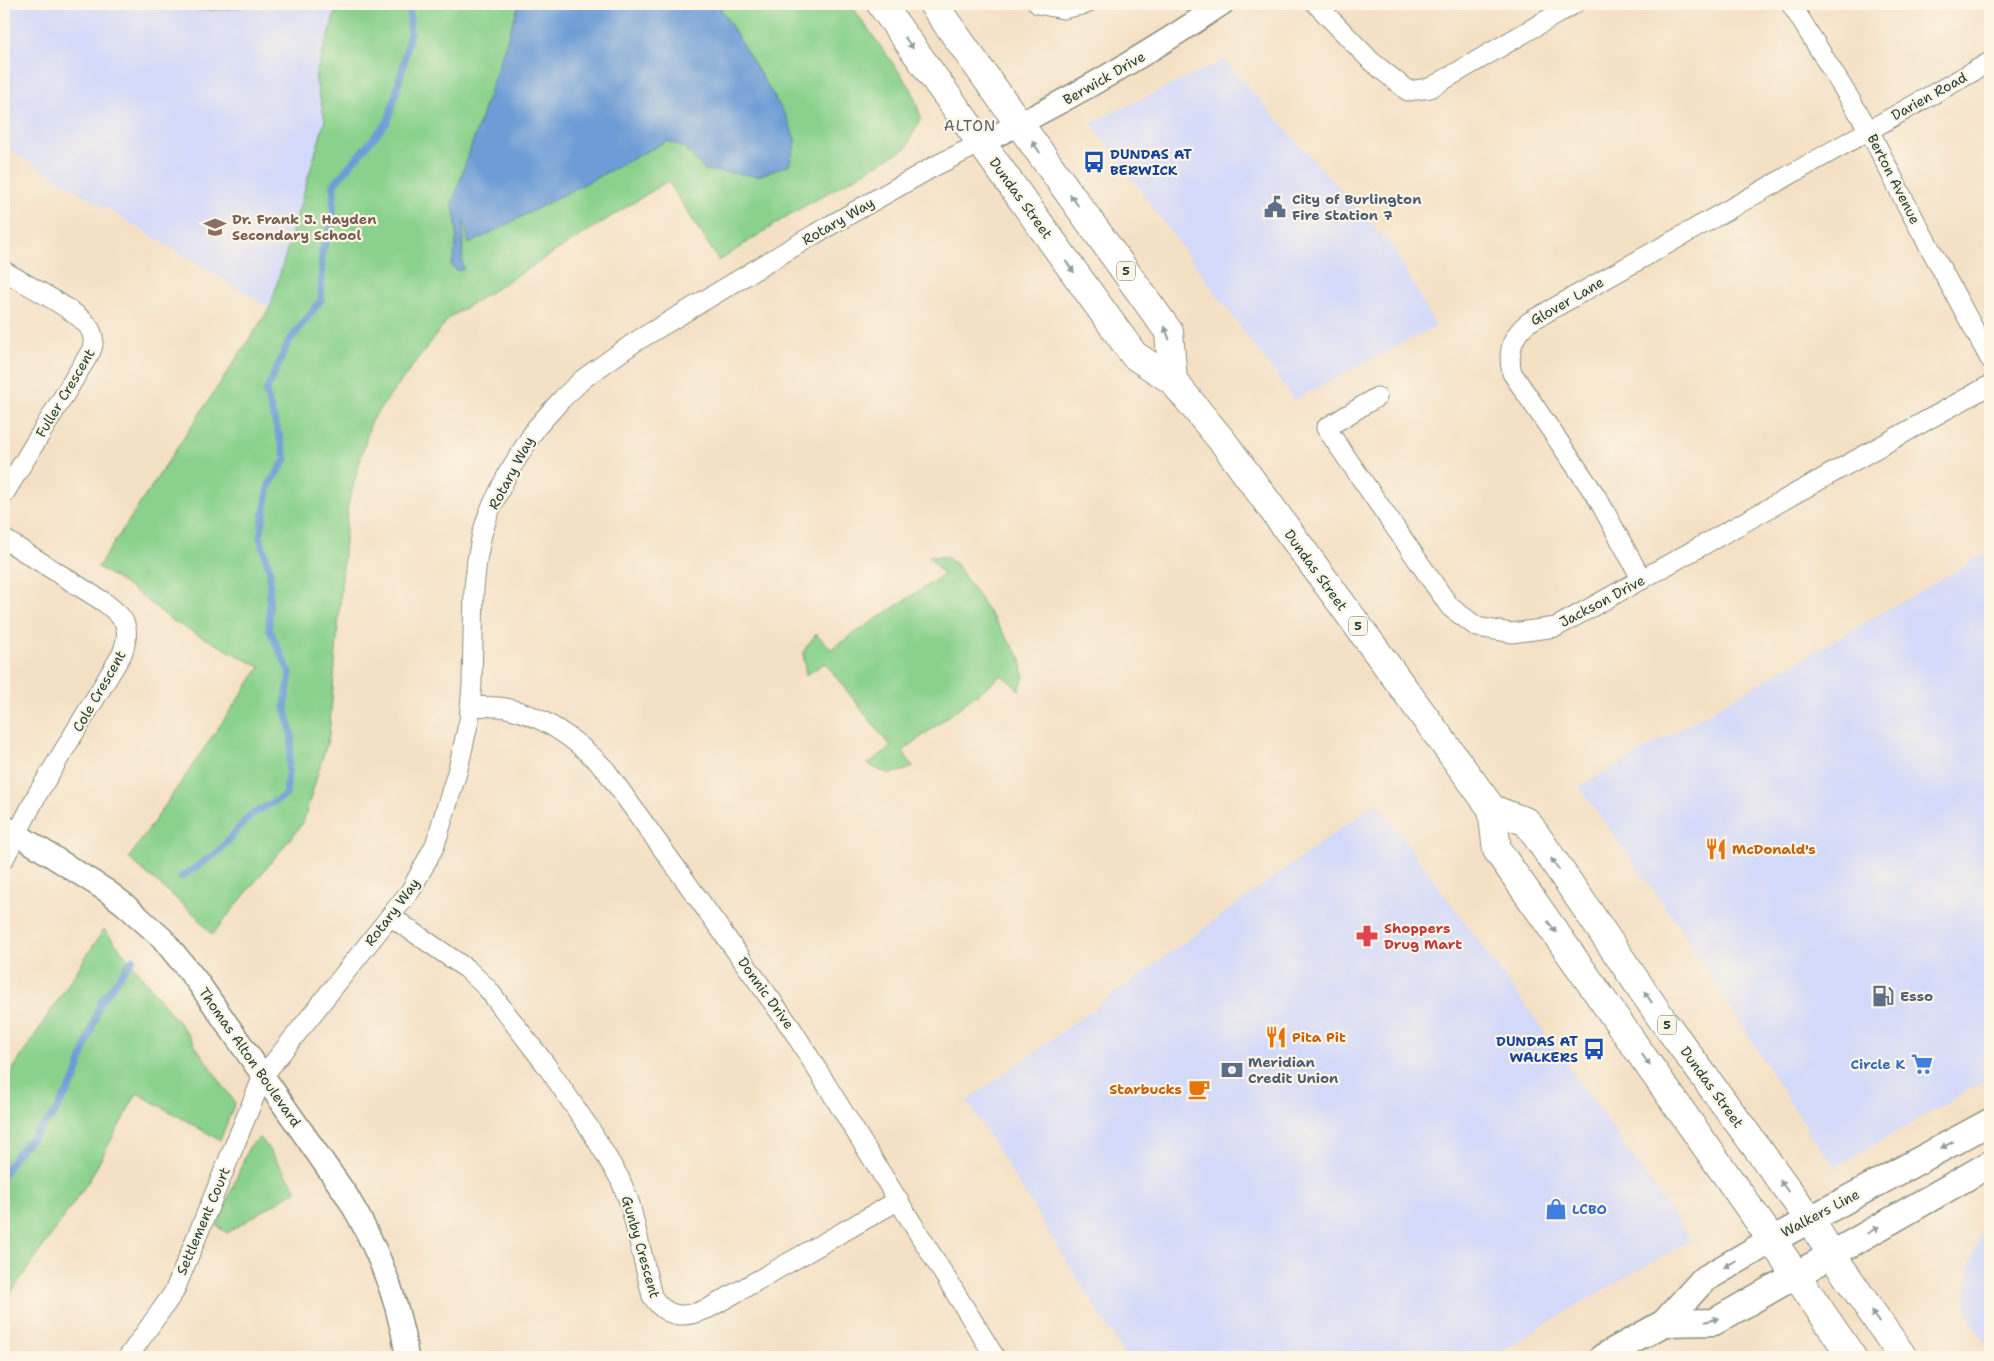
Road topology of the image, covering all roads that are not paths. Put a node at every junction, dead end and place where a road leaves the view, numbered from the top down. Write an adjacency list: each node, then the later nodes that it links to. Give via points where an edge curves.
1 (881, 4): 12 (main road, Dundas Street / 5, one-way to 12)
2 (933, 4): 10 (main road, 5)
3 (1038, 4): 4 (street, via 1064,10)
4 (1086, 4)
5 (1222, 4): 10 (street, Berwick Drive, via 1172,38)
6 (1316, 4): 7 (street, via 1372,62 1408,90 1430,88)
7 (1574, 4)
8 (1791, 4): 11 (street, Berton Avenue)
9 (1990, 62): 11 (street, Darien Road)
10 (1020, 124): 12 (street, Berwick Drive); 15 (main road, 5, one-way to 10, via 1169,332)
11 (1868, 130): 14 (street, Berton Avenue); 20 (street, Glover Lane, via 1519,330 1509,359 1512,373 1598,499)
12 (981, 143): 15 (main road, Dundas Street / 5, one-way to 15, via 1134,355); 21 (street, Rotary Way, via 816,234 635,342 583,379 549,412 508,473 482,534 474,588)
13 (4, 271): 18 (street, Fuller Crescent, via 84,321 94,337 94,344)
14 (1990, 358)
15 (1174, 381): 22 (main road, Dundas Street / 5, via 1224,443)
16 (1990, 385): 20 (street, Jackson Drive)
17 (1377, 397): 20 (street, Jackson Drive, via 1326,428 1450,607 1477,627 1512,633 1556,627)
18 (4, 494)
19 (4, 539): 23 (street, Cole Crescent, via 118,613 127,625 128,639 38,793)
20 (1642, 580)
21 (471, 706): 25 (street, Rotary Way, via 458,769 434,845 411,890); 29 (street, Donnic Drive, via 506,708 562,731 605,769 792,1029)
22 (1492, 809): 30 (main road, Dundas Street / 5, one-way to 22, via 1662,1019 1527,822); 31 (main road, Dundas Street / 5, one-way to 31, via 1497,850)
23 (10, 830): 24 (street, Cole Crescent); 26 (street, Thomas Alton Boulevard, via 107,891 162,938 197,981)
24 (4, 859)
25 (390, 916): 26 (street, Rotary Way); 29 (street, Gunby Crescent, via 460,964 480,982 546,1065 620,1179 638,1229 652,1296 658,1306 669,1313 692,1315 709,1308)
26 (264, 1076): 35 (street, Settlement Court, via 174,1292); 36 (street, Thomas Alton Boulevard, via 346,1196 374,1244 396,1306)
27 (1990, 1122): 30 (main road, Walkers Line, one-way to 30)
28 (1990, 1164): 32 (main road, Walkers Line, one-way to 28)
29 (899, 1200): 37 (street, Donnic Drive)
30 (1810, 1220): 31 (main road, Walkers Line); 32 (main road, Dundas Street / 5)
31 (1772, 1240): 33 (main road, Dundas Street / 5); 34 (main road, Walkers Line, one-way to 34, via 1702,1280)
32 (1832, 1255): 33 (main road, Walkers Line); 40 (main road, Dundas Street / 5, one-way to 32)
33 (1795, 1276): 34 (main road, Walkers Line, one-way to 33, via 1714,1322); 39 (main road, Dundas Street / 5)
34 (1664, 1323): 38 (main road, Walkers Line)
35 (128, 1357)
36 (407, 1357)
37 (995, 1357)
38 (1603, 1357)
39 (1852, 1357)
40 (1903, 1357)

